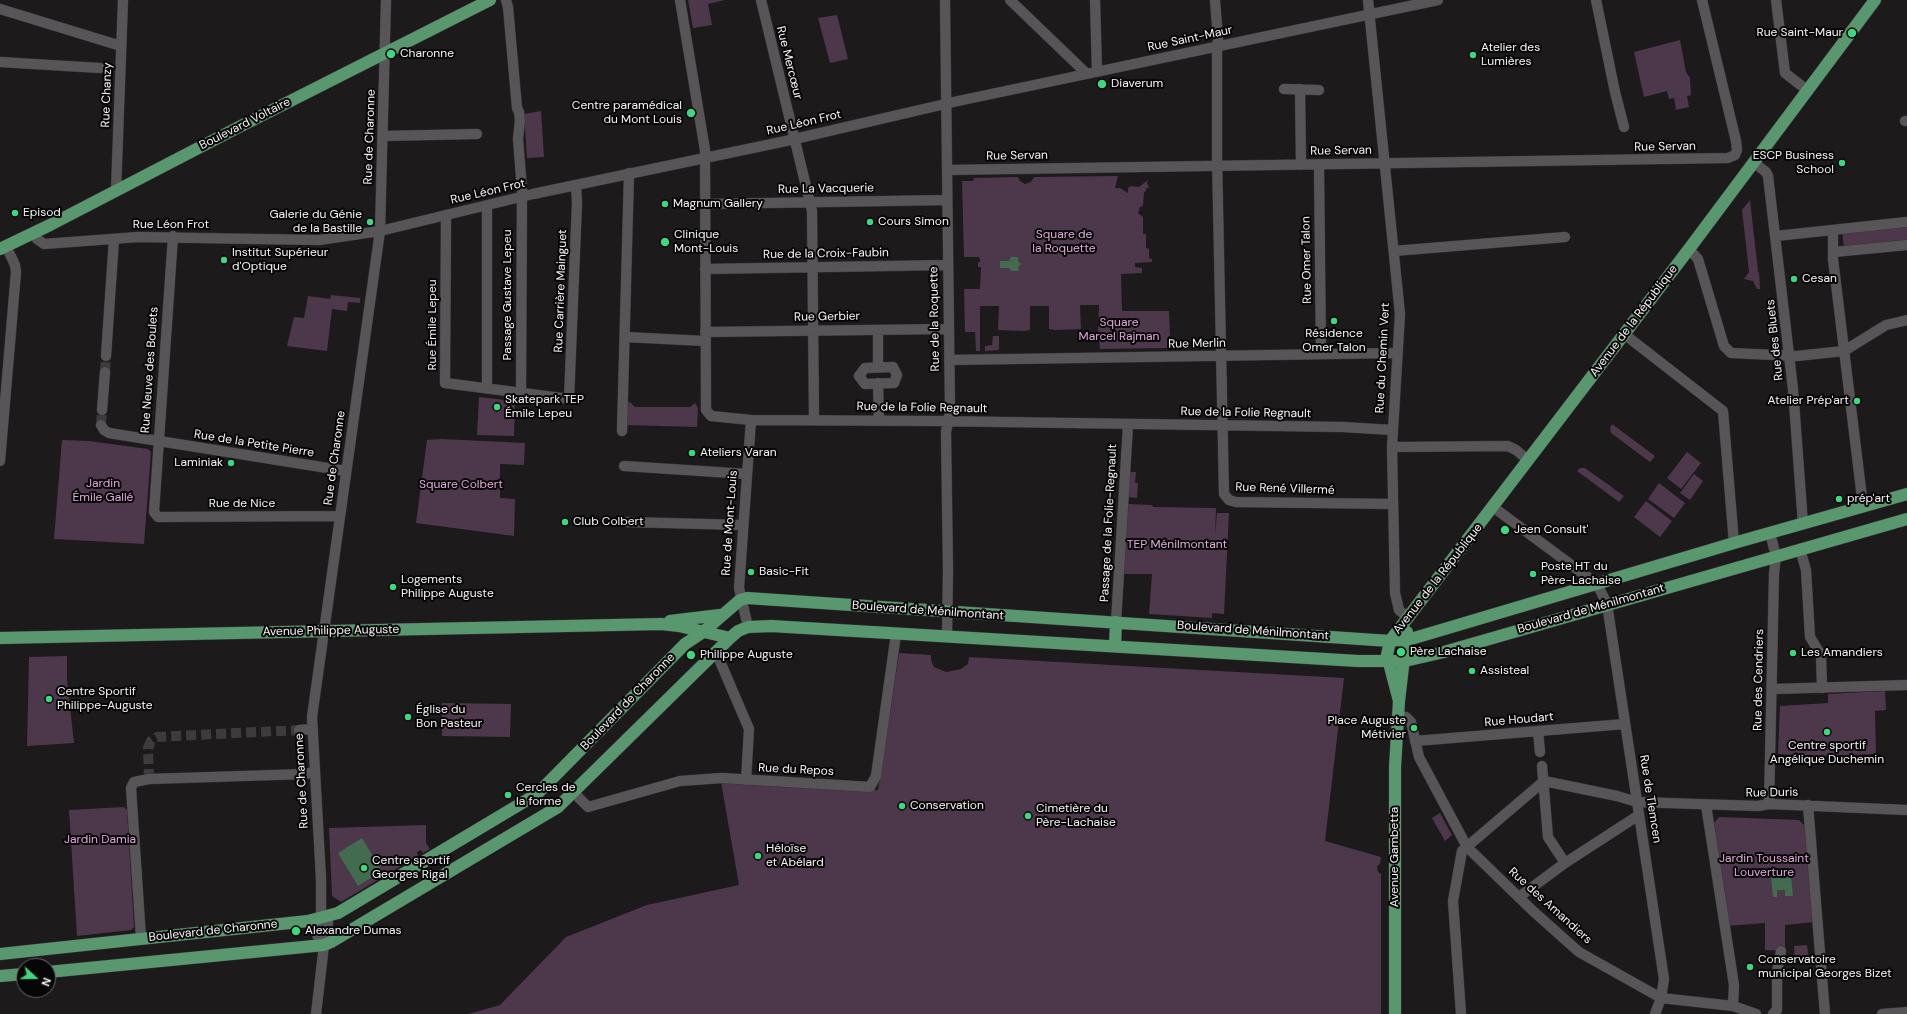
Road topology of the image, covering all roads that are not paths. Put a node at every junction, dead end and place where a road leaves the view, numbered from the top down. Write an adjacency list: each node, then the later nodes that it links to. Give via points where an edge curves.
1 (123, 0): 19 (street, Rue Chanzy)
2 (386, 0): 21 (street, Rue de Charonne)
3 (490, 0): 21 (main road, Boulevard Voltaire)
4 (506, 0): 45 (street, Passage Gustave Lepeu, via 520,120 518,138)
5 (680, 0): 35 (street, Rue de la Folie Regnault)
6 (761, 0): 34 (street, Rue Mercœur)
7 (945, 0): 30 (street, Rue de la Roquette)
8 (1010, 0): 25 (street)
9 (1095, 0): 24 (street)
10 (1215, 0): 20 (street, Rue René Villermé)
11 (1368, 0): 18 (street, Rue du Chemin Vert)
12 (1438, 0): 18 (street, Rue Saint-Maur)
13 (1596, 0): 31 (street)
14 (1702, 0): 37 (street, Rue Servan, via 1738,150 1735,155 1723,159)
15 (1776, 0): 29 (street, via 1785,73)
16 (1875, 0): 29 (main road, Avenue de la République)
17 (0, 9): 19 (street)
18 (1370, 14): 20 (street, Rue Saint-Maur); 37 (street, Rue du Chemin Vert)
19 (121, 46): 44 (street, Rue Chanzy, via 118,69)
20 (1218, 46): 24 (street, Rue Saint-Maur); 40 (street, Rue René Villermé)
21 (385, 53): 33 (street, Rue de Charonne); 44 (main road, Boulevard Voltaire)
22 (0, 62): 23 (street)
23 (100, 68)
24 (1097, 71): 25 (street, Rue Saint-Maur)
25 (1086, 73): 30 (street, Rue Saint-Maur)
26 (1284, 89): 27 (street)
27 (1300, 89): 28 (street); 38 (street)
28 (1319, 90)
29 (1807, 90): 36 (main road, Avenue de la République)
30 (946, 104): 34 (street, Rue Léon Frot); 41 (street, Rue de la Roquette)
31 (1624, 127)
32 (477, 134): 33 (street)
33 (383, 136): 54 (street, Rue de Charonne)
34 (794, 139): 35 (street, Rue Léon Frot); 47 (street, Rue Mercœur)
35 (705, 158): 42 (street, Rue Léon Frot); 48 (street, Rue de la Folie Regnault)
36 (1753, 162): 56 (street, Rue des Bluets, via 1768,176); 61 (main road, Avenue de la République)
37 (1384, 163): 39 (street, Rue Servan); 62 (street, Rue du Chemin Vert)
38 (1301, 165): 39 (street, Rue Servan); 40 (street, Rue Servan)
39 (1319, 165): 76 (street, Rue Omer Talon)
40 (1217, 166): 41 (street, Rue Servan); 78 (street, Rue René Villermé)
41 (947, 170): 46 (street, Rue de la Roquette)
42 (629, 173): 43 (street, Rue Léon Frot); 73 (street)
43 (576, 185): 45 (street, Rue Léon Frot); 86 (street, Rue Carrière Mainguet)
44 (116, 191): 53 (main road, Boulevard Voltaire)
45 (521, 197): 49 (street, Rue Léon Frot); 85 (street, Passage Gustave Lepeu)
46 (947, 200): 47 (street, Rue La Vacquerie); 64 (street, Rue de la Roquette)
47 (810, 201): 48 (street, Rue La Vacquerie); 65 (street, Rue Mercœur)
48 (705, 204): 66 (street, Rue de la Folie Regnault)
49 (487, 206): 50 (street, Rue Léon Frot); 84 (street)
50 (446, 215): 54 (street, Rue Léon Frot); 84 (street, Rue Émile Lepeu, via 445,383)
51 (1907, 222): 52 (street)
52 (1833, 230): 56 (street); 63 (street)
53 (34, 232): 58 (street, Rue Léon Frot, via 37,239 44,244); 60 (main road, Boulevard Voltaire)
54 (380, 232): 55 (street, Rue Léon Frot, via 319,240); 102 (street, Rue de Charonne)
55 (173, 236): 58 (street, Rue Léon Frot); 97 (street, Rue Neuve des Boulets)
56 (1776, 236): 79 (street, Rue des Bluets)
57 (1565, 237): 62 (street)
58 (114, 239): 77 (street)
59 (1907, 245): 63 (street)
60 (3, 247): 99 (street, via 15,265 16,272)
61 (1689, 249): 71 (main road, Avenue de la République); 79 (street, via 1698,260 1728,352)
62 (1394, 251): 75 (street, Rue du Chemin Vert, via 1400,314)
63 (1834, 252): 74 (street)
64 (948, 265): 65 (street, Rue de la Croix-Faubin); 68 (street, Rue de la Roquette)
65 (812, 266): 66 (street, Rue de la Croix-Faubin); 69 (street, Rue Mercœur)
66 (705, 269): 72 (street, Rue de la Folie Regnault)
67 (1907, 320): 74 (street, via 1886,325)
68 (948, 329): 70 (street, Rue Gerbier); 80 (street, Rue de la Roquette)
69 (813, 330): 70 (street, Rue Gerbier); 72 (street, Rue Gerbier); 89 (street, Rue Mercœur)
70 (878, 330): 81 (street)
71 (1624, 334): 100 (main road, Avenue de la République); 115 (street, via 1722,408)
72 (706, 336): 73 (street, Rue Gerbier); 88 (street, Rue de la Folie Regnault, via 706,410 717,418)
73 (625, 337): 96 (street)
74 (1844, 350): 79 (street); 107 (street)
75 (1397, 353): 76 (street, Rue Merlin); 95 (street, Rue du Chemin Vert)
76 (1321, 354): 78 (street, Rue Merlin)
77 (106, 356)
78 (1220, 356): 80 (street, Rue Merlin); 94 (street, Rue René Villermé)
79 (1790, 356): 112 (street, Rue des Bluets)
80 (949, 360): 91 (street, Rue de la Roquette)
81 (878, 367): 83 (street, via 865,368 860,376 865,384); 83 (street, via 894,367 897,375 894,383)
82 (104, 372): 87 (street)
83 (878, 383): 90 (street)
84 (487, 388): 85 (street, Rue Émile Lepeu)
85 (520, 393): 86 (street, Rue Émile Lepeu)
86 (569, 399)
87 (102, 410)
88 (751, 420): 89 (street, Rue de la Folie Regnault); 103 (street, Rue de Mont-Louis)
89 (814, 420): 90 (street, Rue de la Folie Regnault)
90 (879, 420): 91 (street, Rue de la Folie Regnault)
91 (948, 422): 93 (street, Rue de la Folie Regnault); 121 (street, Rue de la Roquette)
92 (101, 425): 97 (street, Rue de la Petite Pierre, via 108,433)
93 (1128, 425): 94 (street, Rue de la Folie Regnault); 124 (street, Passage de la Folie-Regnault)
94 (1222, 426): 95 (street, Rue de la Folie Regnault); 106 (street, Rue René Villermé, via 1224,494 1231,501)
95 (1392, 430): 98 (street, Rue du Chemin Vert)
96 (622, 431)
97 (158, 441): 102 (street, Rue de la Petite Pierre); 105 (street, Rue Neuve des Boulets)
98 (1392, 447): 100 (street, via 1508,446); 106 (street, Rue du Chemin Vert)
99 (0, 460)
100 (1528, 460): 108 (main road, Avenue de la République)
101 (624, 466): 103 (street)
102 (346, 471): 109 (street, Rue de Charonne)
103 (747, 474): 113 (street, Rue de Mont-Louis)
104 (1907, 494): 107 (main road, Boulevard de Ménilmontant)
105 (155, 504): 109 (street, Rue de Nice, via 154,512 158,517)
106 (1393, 504): 123 (street, Rue du Chemin Vert, via 1396,605)
107 (1863, 506): 112 (main road, Boulevard de Ménilmontant)
108 (1493, 507): 118 (street); 123 (main road, Avenue de la République)
109 (340, 516): 127 (street, Rue de Charonne)
110 (1907, 519): 116 (main road, Boulevard de Ménilmontant)
111 (626, 522): 113 (street)
112 (1803, 524): 114 (main road, Boulevard de Ménilmontant)
113 (743, 525): 119 (street, Rue de Mont-Louis)
114 (1770, 533): 115 (main road, Boulevard de Ménilmontant); 117 (street)
115 (1734, 543): 118 (main road, Boulevard de Ménilmontant)
116 (1800, 549): 117 (main road, Boulevard de Ménilmontant); 140 (street, via 1806,570 1810,636 1821,655)
117 (1776, 556): 120 (main road, Boulevard de Ménilmontant); 157 (street, Rue des Cendriers)
118 (1597, 584): 120 (street, Rue de Tlemcen); 133 (main road, Boulevard de Ménilmontant)
119 (740, 600): 121 (main road, Boulevard de Ménilmontant); 122 (main road, Boulevard de Charonne); 126 (street, Rue de Mont-Louis)
120 (1607, 604): 137 (main road, Boulevard de Ménilmontant); 144 (street, Rue de Tlemcen)
121 (948, 613): 124 (main road, Boulevard de Ménilmontant); 130 (street, Rue de la Roquette)
122 (720, 616): 125 (main road, Avenue Philippe Auguste, via 676,619); 128 (main road, Boulevard de Charonne)
123 (1408, 618): 133 (main road); 134 (main road, Avenue de la République)
124 (1116, 622): 134 (main road, Boulevard de Ménilmontant); 135 (main road)
125 (661, 624): 127 (main road, Avenue Philippe Auguste); 128 (main road, Avenue Philippe Auguste)
126 (748, 627): 129 (main road, Boulevard de Ménilmontant, via 771,626); 132 (main road, Boulevard de Charonne)
127 (324, 631): 131 (main road, Avenue Philippe Auguste); 145 (street, Rue de Charonne)
128 (703, 632): 132 (main road, Avenue Philippe Auguste); 155 (main road, Boulevard de Charonne, via 685,644)
129 (896, 634): 130 (main road, Boulevard de Ménilmontant); 152 (street, Rue du Repos, via 876,773 872,785 867,787)
130 (947, 637): 135 (main road, Boulevard de Ménilmontant)
131 (0, 638)
132 (730, 638): 136 (main road, Boulevard de Charonne)
133 (1407, 639): 134 (main road, Boulevard de Ménilmontant); 137 (main road)
134 (1390, 640): 138 (main road, via 1387,650)
135 (1115, 646): 138 (main road, Boulevard de Ménilmontant)
136 (716, 652): 152 (street, via 749,729); 154 (main road, Boulevard de Charonne)
137 (1405, 661): 138 (main road, Boulevard de Ménilmontant); 142 (main road)
138 (1388, 662): 142 (main road)
139 (1907, 685): 140 (street)
140 (1822, 688): 141 (street)
141 (1774, 689)
142 (1399, 701): 143 (main road, Avenue Gambetta)
143 (1399, 716): 148 (street, via 1410,719); 178 (main road, Avenue Gambetta, via 1394,812)
144 (1625, 724): 147 (street, Rue Houdart); 156 (street, Rue de Tlemcen)
145 (312, 729): 146 (street); 151 (street, Rue de Charonne)
146 (299, 730)
147 (1538, 731): 148 (street, Rue Houdart); 149 (street)
148 (1415, 741): 163 (street, Rue des Amandiers, via 1419,757)
149 (1540, 752)
150 (1542, 766): 153 (street)
151 (314, 772): 166 (street, Rue de Charonne); 167 (street, via 149,779 134,782 131,788)
152 (746, 780): 154 (street, Rue du Repos, via 722,778 680,781 588,806)
153 (1544, 781): 156 (street, Rue Duris); 163 (street); 164 (street, via 1548,836)
154 (573, 792): 161 (main road, Boulevard de Charonne)
155 (538, 794): 161 (main road); 166 (main road, Boulevard de Charonne, via 338,913)
156 (1637, 802): 158 (street, Rue Duris); 162 (street, Rue de Tlemcen)
157 (1769, 804): 158 (street, Rue Duris); 159 (street, Rue Duris)
158 (1706, 805): 175 (street, via 1734,984)
159 (1808, 805): 160 (street, Rue Duris); 183 (street)
160 (1907, 810)
161 (550, 813): 168 (main road, Boulevard de Charonne)
162 (1639, 815): 164 (street); 174 (street, Rue de Tlemcen, via 1664,979)
163 (1467, 847): 165 (street, Rue des Amandiers); 179 (street, via 1462,851 1453,901)
164 (1565, 863): 165 (street)
165 (1519, 897): 174 (street, Rue des Amandiers, via 1579,952)
166 (322, 918): 167 (main road, Boulevard de Charonne); 168 (street, Rue de Charonne, via 317,924 317,933)
167 (140, 938): 170 (main road, Boulevard de Charonne)
168 (324, 945): 171 (main road, Boulevard de Charonne); 177 (street)
169 (1781, 951): 182 (street, via 1777,972 1777,1010)
170 (0, 954)
171 (56, 971)
172 (16, 975): 173 (main road)
173 (0, 976)
174 (1661, 998): 175 (street, Rue des Amandiers); 180 (street, Rue de Tlemcen)
175 (1733, 1006): 181 (street, Rue des Amandiers)
176 (1907, 1012): 184 (street)
177 (316, 1014)
178 (1396, 1014)
179 (1461, 1014)
180 (1655, 1014)
181 (1754, 1014)
182 (1773, 1014)
183 (1825, 1014)
184 (1882, 1014)

